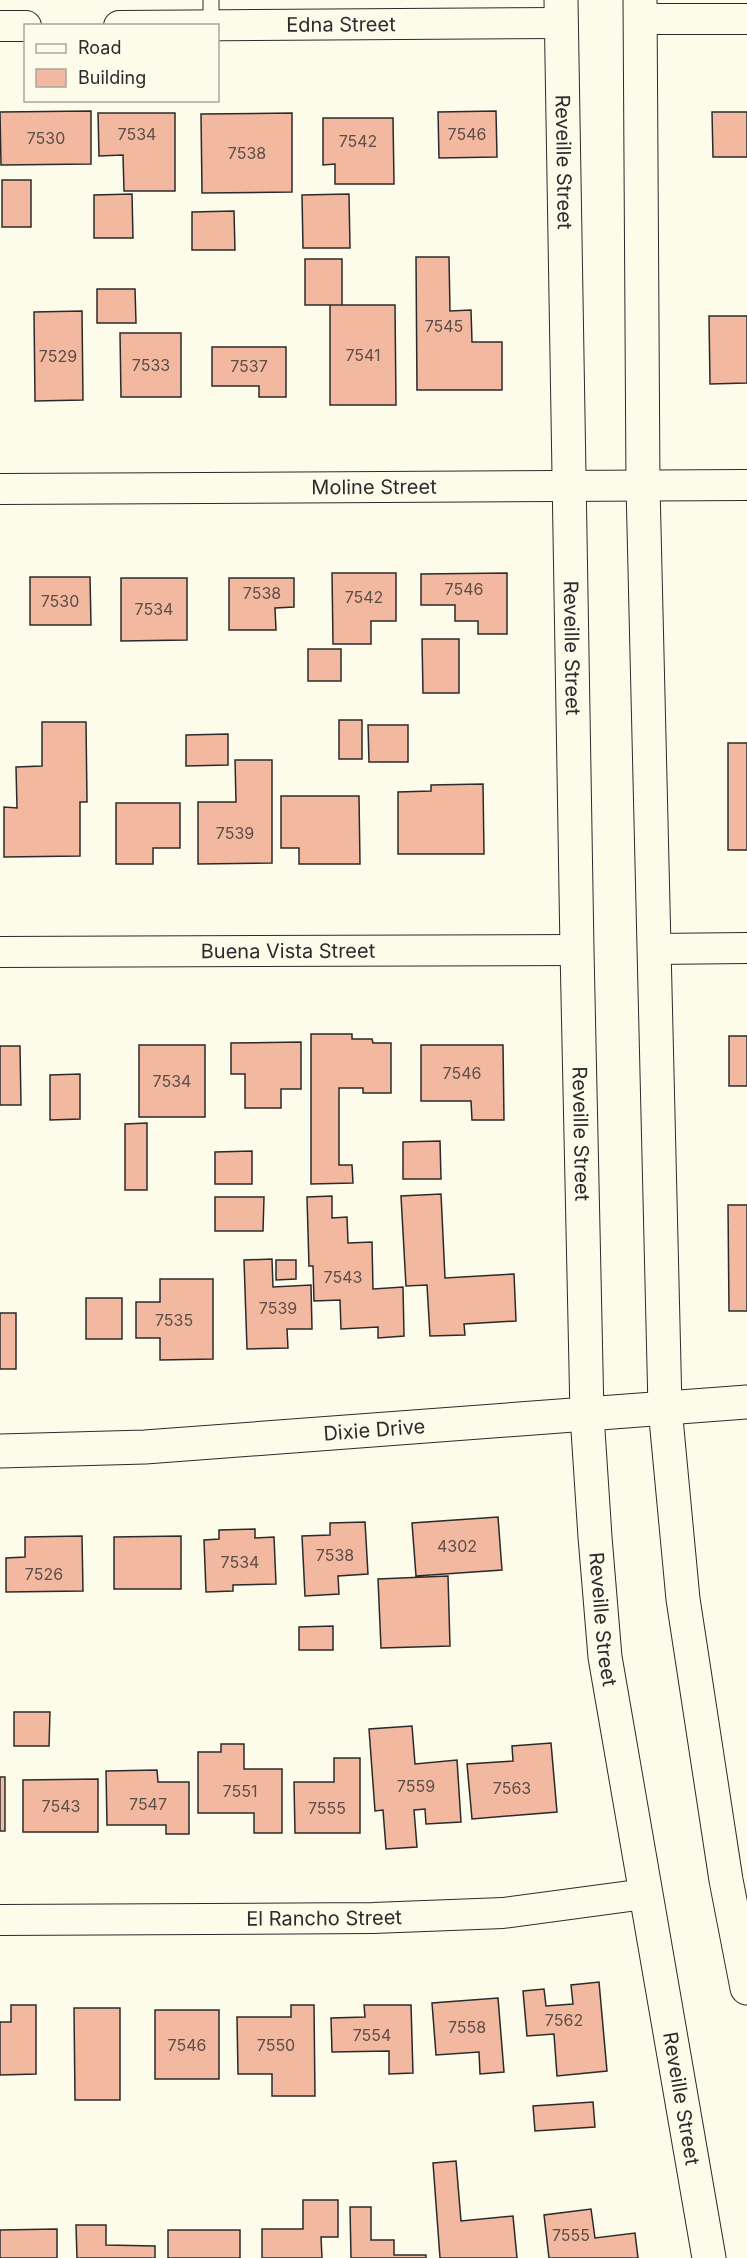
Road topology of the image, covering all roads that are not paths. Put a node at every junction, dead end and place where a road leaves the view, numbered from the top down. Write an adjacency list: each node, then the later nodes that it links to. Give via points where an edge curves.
1 (211, 0): 5 (lane)
2 (640, 9): 4 (street); 11 (main road)
3 (561, 11): 6 (street, Edna Street); 10 (main road, Reveille Street)
4 (747, 19)
5 (212, 24)
6 (219, 25)
7 (0, 26): 8 (street)
8 (24, 26)
9 (747, 485): 11 (street, Moline Street)
10 (570, 486): 11 (street, Moline Street); 12 (street, Moline Street); 15 (main road, Reveille Street)
11 (642, 486): 13 (main road)
12 (0, 489)
13 (653, 948): 14 (street); 18 (main road)
14 (747, 948)
15 (576, 950): 16 (street, Buena Vista Street); 19 (main road, Reveille Street)
16 (0, 952)
17 (747, 1402): 18 (main road, Dixie Drive)
18 (665, 1408): 19 (main road, Dixie Drive); 21 (main road, via 683,1599)
19 (587, 1415): 20 (main road, Dixie Drive, via 145,1447); 22 (main road, Reveille Street, via 605,1657)
20 (0, 1451)
21 (737, 1879): 24 (main road)
22 (645, 1894): 23 (street, El Rancho Street, via 503,1913 373,1918); 25 (main road, Reveille Street)
23 (0, 1920)
24 (747, 1988)
25 (709, 2258)

